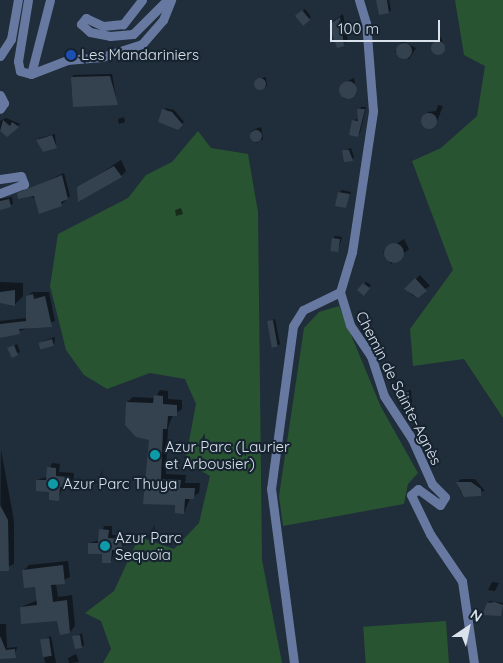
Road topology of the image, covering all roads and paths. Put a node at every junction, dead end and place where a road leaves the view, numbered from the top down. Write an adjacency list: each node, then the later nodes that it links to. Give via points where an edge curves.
1 (18, 0): 7 (street, via 11,39)
2 (28, 0): 8 (street, via 18,61 20,70)
3 (50, 0): 8 (street)
4 (142, 0): 5 (street, via 123,24 103,26 86,18 81,24 90,32 110,36 133,34)
5 (169, 0): 8 (street, via 163,20 142,44 102,57 67,60)
6 (359, 0): 13 (street, via 366,23 373,110 352,252)
7 (0, 56)
8 (31, 74)
9 (0, 95): 10 (street)
10 (0, 109)
11 (0, 179): 12 (street, via 20,176 24,184)
12 (0, 193)
13 (340, 292): 14 (street, via 303,310 293,326 271,490); 15 (street, Chemin de Sainte-Agnès, via 350,325 372,356 384,396 412,440 432,484 445,497 440,505 418,489 411,495 430,534 462,581)
14 (294, 663)
15 (474, 663)

